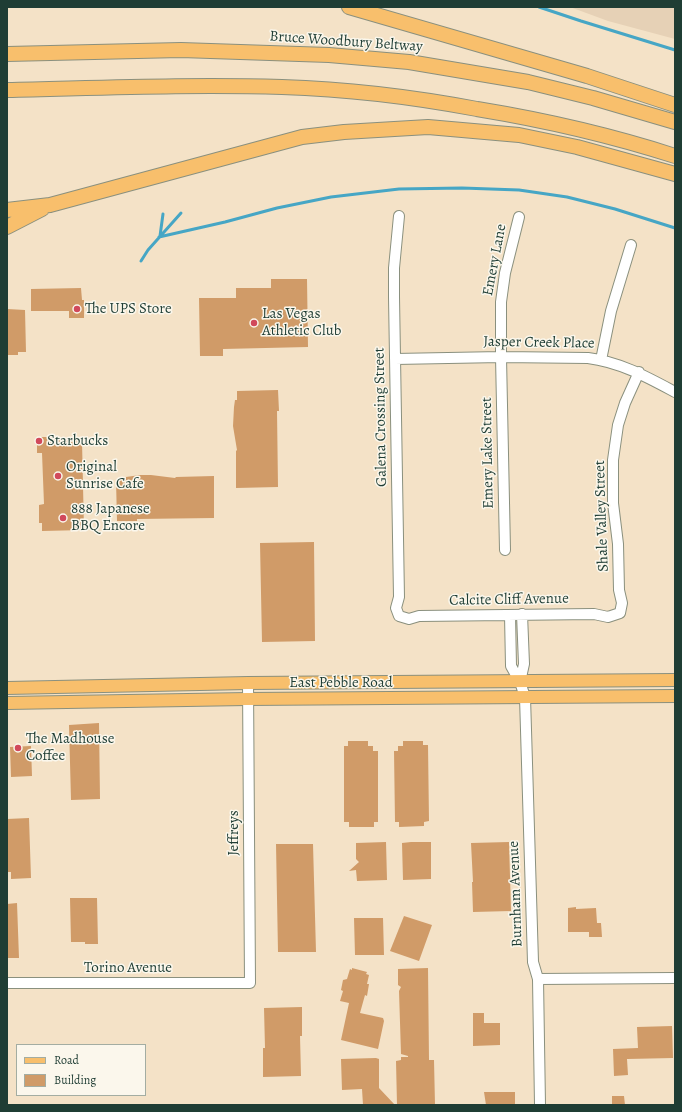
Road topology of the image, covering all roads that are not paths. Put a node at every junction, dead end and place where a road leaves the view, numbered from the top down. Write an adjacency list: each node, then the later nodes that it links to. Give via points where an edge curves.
1 (349, 7): 4 (highway, via 587,76)
2 (7, 54): 5 (highway, Bruce Woodbury Beltway, via 181,50 330,55 409,62 528,82)
3 (7, 90): 6 (highway, via 226,86 284,87 379,94 572,127)
4 (675, 105)
5 (675, 122)
6 (675, 156)
7 (675, 174): 8 (highway, via 577,147 519,135 428,127 344,132 302,138)
8 (50, 205): 9 (highway); 12 (highway)
9 (7, 210)
10 (398, 216): 15 (street, Galena Crossing Street, via 394,282)
11 (519, 217): 14 (street, Emery Lane, via 504,274)
12 (7, 227)
13 (632, 245): 16 (street, via 611,311)
14 (501, 357): 15 (street, Jasper Creek Place); 16 (street, Jasper Creek Place, via 574,357); 19 (street, Emery Lake Street)
15 (395, 359): 23 (street, Galena Crossing Street, via 399,597 396,608)
16 (601, 360): 17 (street, Jasper Creek Place)
17 (639, 372): 18 (street, Jasper Creek Place); 20 (street, Shale Valley Street, via 618,425 613,460 613,503 622,603)
18 (675, 392)
19 (505, 550)
20 (620, 613): 21 (street, Calcite Cliff Avenue, via 608,617 594,614)
21 (522, 614): 22 (street, Calcite Cliff Avenue); 25 (street, via 524,664)
22 (510, 615): 23 (street, Calcite Cliff Avenue, via 419,616 409,619); 25 (street, Burnham Avenue, via 511,666)
23 (399, 616)
24 (675, 680): 25 (main road, East Pebble Road)
25 (520, 682): 26 (main road, East Pebble Road); 29 (street, Burnham Avenue)
26 (248, 684): 27 (main road, East Pebble Road); 30 (street, Jeffreys)
27 (7, 688)
28 (675, 696): 29 (main road, East Pebble Road)
29 (525, 697): 30 (main road, East Pebble Road); 33 (street, Burnham Avenue, via 533,962)
30 (247, 699): 31 (main road, East Pebble Road); 35 (street, Jeffreys)
31 (7, 703)
32 (675, 978): 33 (street)
33 (538, 979): 36 (street, Burnham Avenue)
34 (7, 983): 35 (street, Torino Avenue)
35 (250, 983)
36 (540, 1105)

